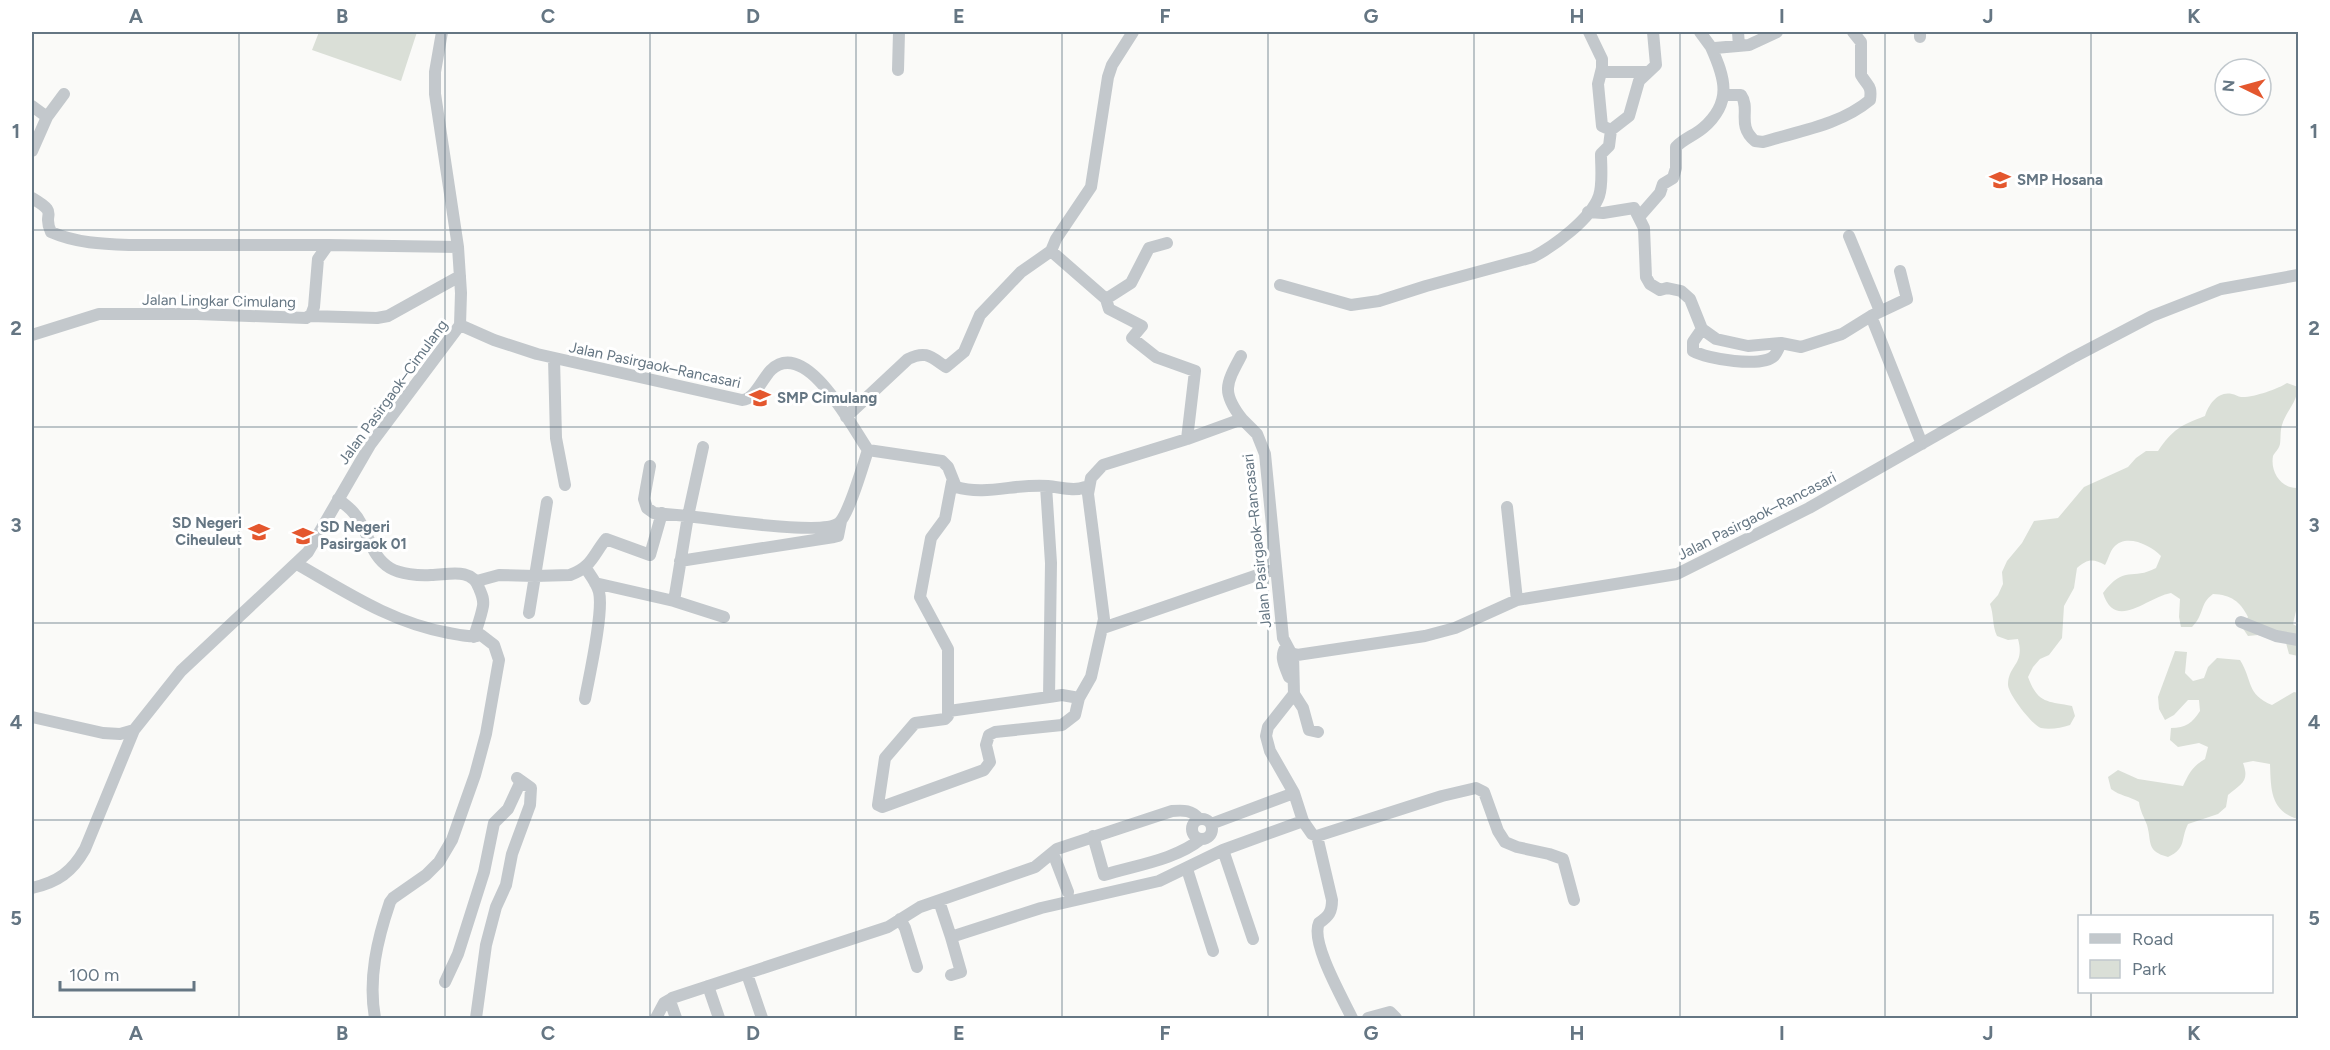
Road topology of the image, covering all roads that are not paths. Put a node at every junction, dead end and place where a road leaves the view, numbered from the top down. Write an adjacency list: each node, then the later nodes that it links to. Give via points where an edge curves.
1 (442, 32): 27 (street, Jalan Pasirgaok–Cimulang, via 435,94)
2 (899, 32): 12 (street)
3 (1133, 32): 28 (street, via 1109,72 1091,187)
4 (1589, 32): 13 (street, via 1602,59)
5 (1653, 32): 14 (street, via 1657,61 1655,68)
6 (1700, 32): 11 (street)
7 (1738, 32): 10 (street)
8 (1853, 32): 16 (street, via 1861,42 1861,75 1871,92 1870,100 1860,108 1820,127 1763,142 1755,141 1745,130 1741,95)
9 (1774, 33): 10 (street, via 1757,43)
10 (1738, 46): 11 (street)
11 (1711, 47): 16 (street, via 1723,76)
12 (898, 70)
13 (1601, 72): 14 (street); 19 (street, via 1598,84 1602,126)
14 (1647, 72): 19 (street, via 1639,81 1629,116)
15 (64, 94): 18 (street)
16 (1724, 95): 23 (street, via 1711,120 1676,147 1677,168 1673,178 1663,184)
17 (32, 106): 18 (street)
18 (47, 117): 20 (street)
19 (1611, 129): 22 (street, via 1609,146 1601,154 1600,192)
20 (32, 151)
21 (32, 198): 26 (street, via 49,210 51,232 72,240 110,244)
22 (1588, 212): 23 (street, via 1634,208); 32 (street, via 1563,238 1533,257 1379,301 1350,305)
23 (1639, 218): 37 (street, via 1644,228 1646,277 1660,290 1676,289 1690,299)
24 (1849, 236): 34 (street)
25 (1167, 243): 33 (street, via 1149,248 1131,283)
26 (328, 244): 27 (street); 35 (street, Jalan Lingkar Cimulang, via 318,259)
27 (458, 247): 31 (street, Jalan Pasirgaok–Cimulang)
28 (1051, 251): 33 (street); 42 (street, via 1022,272 980,315 964,352 946,368 919,354)
29 (1900, 272): 34 (street, via 1907,299)
30 (2298, 275): 45 (street, Jalan Pasirgaok–Rancasari, via 2221,289 2152,316)
31 (460, 276): 35 (street, via 388,316); 36 (street, Jalan Pasirgaok–Cimulang)
32 (1280, 285)
33 (1106, 299): 44 (street, via 1109,309 1142,326 1132,338 1156,357 1195,371)
34 (1876, 314): 39 (street, via 1842,334 1804,346); 45 (street)
35 (310, 316): 38 (street, Jalan Lingkar Cimulang, via 99,314)
36 (460, 326): 41 (street, Jalan Pasirgaok–Rancasari); 53 (street, Jalan Pasirgaok–Cimulang, via 370,445)
37 (1702, 329): 39 (street, via 1716,339 1748,346); 39 (street, via 1693,342 1693,351 1714,358 1768,360 1776,355)
38 (32, 335)
39 (1781, 343)
40 (1241, 356): 43 (street, Jalan Pasirgaok–Rancasari, via 1227,390)
41 (554, 358): 42 (street, Jalan Pasirgaok–Rancasari, via 742,400 750,397 775,367 792,363 807,369); 50 (street, via 555,438)
42 (846, 417): 47 (street, Jalan Pasirgaok–Rancasari)
43 (1242, 419): 44 (street); 62 (street, Jalan Pasirgaok–Rancasari, via 1257,434 1265,454)
44 (1187, 439): 52 (street, via 1103,465 1091,478)
45 (1922, 444): 66 (street, Jalan Pasirgaok–Rancasari, via 1809,508 1677,574)
46 (703, 447): 57 (street)
47 (868, 450): 49 (street, via 942,461); 58 (street)
48 (650, 466): 56 (street, via 645,503 651,511)
49 (952, 482): 51 (street, via 957,488 975,491); 79 (street, via 945,519 931,538 920,597 948,649)
50 (565, 485)
51 (1046, 486): 52 (street, via 1085,488); 76 (street, via 1051,563)
52 (1088, 494): 71 (street, via 1103,598)
53 (338, 499): 60 (street, Jalan Pasirgaok–Cimulang); 64 (street, via 353,511 378,557 390,568 430,576 458,573)
54 (547, 502): 63 (street)
55 (1507, 507): 66 (street)
56 (662, 513): 57 (street); 61 (street, via 650,555 605,540)
57 (688, 516): 58 (street, via 790,527 830,527); 59 (street)
58 (841, 521): 59 (street, via 840,533 834,537)
59 (680, 561): 67 (street)
60 (297, 564): 72 (street, via 397,619 429,630); 81 (street, Jalan Pasirgaok–Cimulang, via 189,663)
61 (585, 567): 63 (street, via 570,575); 65 (street)
62 (1275, 569): 71 (street); 74 (street, Jalan Pasirgaok–Rancasari, via 1281,628)
63 (535, 576): 64 (street, via 499,575); 68 (street)
64 (477, 582): 72 (street, via 483,605)
65 (596, 583): 67 (street); 77 (street, via 599,603)
66 (1517, 600): 74 (street, Jalan Pasirgaok–Rancasari, via 1455,628 1425,636)
67 (674, 601): 69 (street)
68 (529, 613)
69 (724, 617)
70 (2241, 622): 73 (street)
71 (1103, 628): 78 (street, via 1090,677)
72 (474, 637): 105 (street, via 482,635 492,642 498,655 486,734 446,851 434,868 390,902 372,984)
73 (2298, 640)
74 (1290, 650): 75 (street)
75 (1293, 690): 82 (street, via 1309,730); 83 (street, via 1266,736 1270,751)
76 (1049, 697): 78 (street); 79 (street)
77 (585, 699)
78 (1079, 699): 79 (street, via 1075,715 1062,725 988,735 990,762 984,770 879,807 886,757 914,724 947,718)
79 (949, 711)
80 (32, 717): 81 (street, via 103,733)
81 (134, 730): 91 (street, Jalan Pasirgaok–Cimulang, via 78,861 59,880)
82 (1318, 732)
83 (1294, 793): 84 (street); 85 (street)
84 (1304, 821): 87 (street); 88 (street)
85 (1205, 822): 86 (street, via 1194,813 1172,811); 86 (street, via 1194,824 1192,830 1201,839 1191,847 1104,875)
86 (1094, 836): 89 (street)
87 (1317, 836): 93 (street, via 1478,788 1484,792 1505,842 1563,859); 111 (street, via 1332,900 1330,915 1319,923 1317,933)
88 (1223, 850): 90 (street); 97 (street)
89 (1053, 853): 92 (street); 94 (street, via 1028,870)
90 (1187, 869): 96 (street, via 1160,881 1047,906); 98 (street)
91 (32, 888)
92 (1068, 892)
93 (1574, 900)
94 (939, 901): 95 (street); 96 (street)
95 (900, 919): 99 (street); 100 (street, via 888,927)
96 (951, 937): 101 (street, via 961,972)
97 (1253, 939)
98 (1213, 951)
99 (917, 967)
100 (747, 974): 103 (street); 110 (street)
101 (951, 975)
102 (446, 982): 106 (street, via 484,872 494,823 508,809 519,780 531,788 530,805 486,945)
103 (708, 986): 104 (street); 109 (street)
104 (671, 999): 107 (street, via 664,1003); 108 (street)
105 (375, 1018)
106 (476, 1018)
107 (656, 1018)
108 (676, 1018)
109 (719, 1018)
110 (762, 1018)
111 (1352, 1018)
112 (1368, 1018): 113 (street, via 1390,1012)
113 (1396, 1018)

